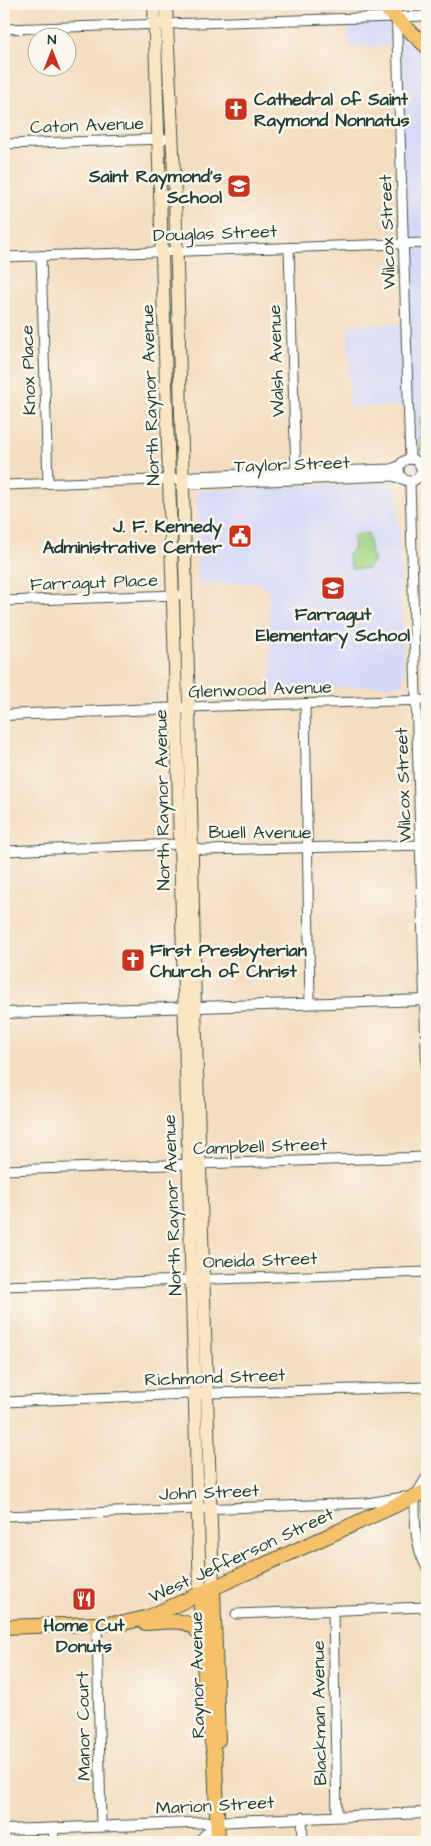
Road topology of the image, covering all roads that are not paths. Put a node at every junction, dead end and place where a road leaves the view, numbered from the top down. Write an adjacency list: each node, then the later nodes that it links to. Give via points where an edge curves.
1 (154, 4): 6 (main road, North Raynor Avenue)
2 (166, 4): 6 (main road, North Raynor Avenue)
3 (381, 4): 4 (main road)
4 (396, 11): 5 (street); 6 (street, via 374,16); 8 (main road); 12 (street, Wilcox Street)
5 (427, 16)
6 (161, 24): 7 (street); 9 (main road, North Raynor Avenue)
7 (4, 29)
8 (427, 47)
9 (166, 139): 10 (street, Caton Avenue); 14 (main road, North Raynor Avenue)
10 (4, 144)
11 (427, 243): 12 (street, Douglas Street)
12 (404, 244): 13 (street, Douglas Street); 17 (street, Wilcox Street)
13 (288, 248): 14 (street, Douglas Street); 20 (street, Walsh Avenue)
14 (170, 251): 15 (street, Douglas Street); 21 (main road, North Raynor Avenue)
15 (41, 256): 16 (street, Douglas Street); 23 (street, Knox Place)
16 (4, 257)
17 (410, 459): 18 (street); 19 (street)
18 (399, 466): 20 (street, Taylor Street); 22 (street, via 398,473)
19 (424, 471): 22 (street, via 416,480)
20 (296, 473): 21 (street, Taylor Street, via 194,476)
21 (176, 480): 22 (street, Taylor Street, via 194,484 392,476); 23 (street, Taylor Street); 25 (main road, North Raynor Avenue)
22 (406, 480): 27 (street, Wilcox Street)
23 (48, 483): 24 (street, Taylor Street)
24 (4, 485)
25 (179, 594): 26 (street, Farragut Place); 30 (main road, North Raynor Avenue)
26 (4, 602)
27 (417, 700): 28 (street, Glenwood Avenue); 29 (street, Glenwood Avenue); 33 (street, Wilcox Street)
28 (427, 700)
29 (305, 704): 30 (street, Glenwood Avenue); 34 (street)
30 (183, 708): 31 (street, Glenwood Avenue); 32 (main road, North Raynor Avenue)
31 (4, 715)
32 (185, 845): 34 (street, Buell Avenue, via 203,850); 35 (street, Buell Avenue); 38 (main road, North Raynor Avenue)
33 (424, 845): 34 (street, Buell Avenue); 36 (street, Wilcox Street)
34 (306, 848): 37 (street)
35 (4, 851)
36 (426, 1000): 37 (street); 40 (street, Wilcox Street)
37 (310, 1003): 38 (street)
38 (190, 1007): 39 (street); 42 (main road, North Raynor Avenue)
39 (4, 1013)
40 (427, 1087)
41 (427, 1158): 42 (street, Campbell Street)
42 (194, 1163): 43 (street, Campbell Street); 45 (main road, North Raynor Avenue); 46 (main road, North Raynor Avenue)
43 (4, 1170)
44 (427, 1272): 45 (street, Oneida Street)
45 (205, 1278): 46 (street, Oneida Street); 49 (main road, North Raynor Avenue)
46 (192, 1279): 47 (street, Oneida Street); 50 (main road, North Raynor Avenue)
47 (4, 1286)
48 (427, 1387): 49 (street, Richmond Street)
49 (208, 1393): 50 (street, Richmond Street); 54 (main road, North Raynor Avenue)
50 (195, 1394): 51 (street, Richmond Street); 55 (main road, North Raynor Avenue)
51 (4, 1402)
52 (427, 1477): 53 (street)
53 (421, 1493): 54 (street, John Street, via 367,1503); 57 (street, via 415,1537); 58 (main road, West Jefferson Street)
54 (211, 1508): 55 (street, John Street); 58 (main road, North Raynor Avenue)
55 (198, 1509): 56 (street, John Street); 59 (main road, North Raynor Avenue)
56 (4, 1516)
57 (427, 1568)
58 (213, 1589): 59 (main road, West Jefferson Street); 67 (main road, Raynor Avenue, via 219,1733)
59 (200, 1595): 63 (main road, West Jefferson Street, via 158,1614); 66 (main road, Raynor Avenue)
60 (427, 1608): 61 (street)
61 (332, 1611): 62 (street); 69 (street, Blackman Avenue)
62 (236, 1614)
63 (124, 1623): 64 (main road, West Jefferson Street); 66 (main road, via 190,1623 198,1629)
64 (97, 1624): 65 (main road, West Jefferson Street); 73 (street, Manor Court)
65 (4, 1627)
66 (202, 1640): 67 (main road, Raynor Avenue, via 207,1714)
67 (215, 1759): 71 (main road, Raynor Avenue)
68 (427, 1813): 69 (street, Marion Street)
69 (338, 1815): 70 (street, Marion Street)
70 (302, 1817): 71 (street, Marion Street); 79 (street)
71 (217, 1820): 73 (street, Marion Street); 77 (street); 78 (main road, Raynor Avenue)
72 (4, 1824): 75 (street)
73 (101, 1827): 74 (street, Marion Street)
74 (54, 1829): 75 (street, Marion Street); 76 (street)
75 (4, 1830)
76 (53, 1842)
77 (198, 1842)
78 (218, 1842)
79 (303, 1842)

